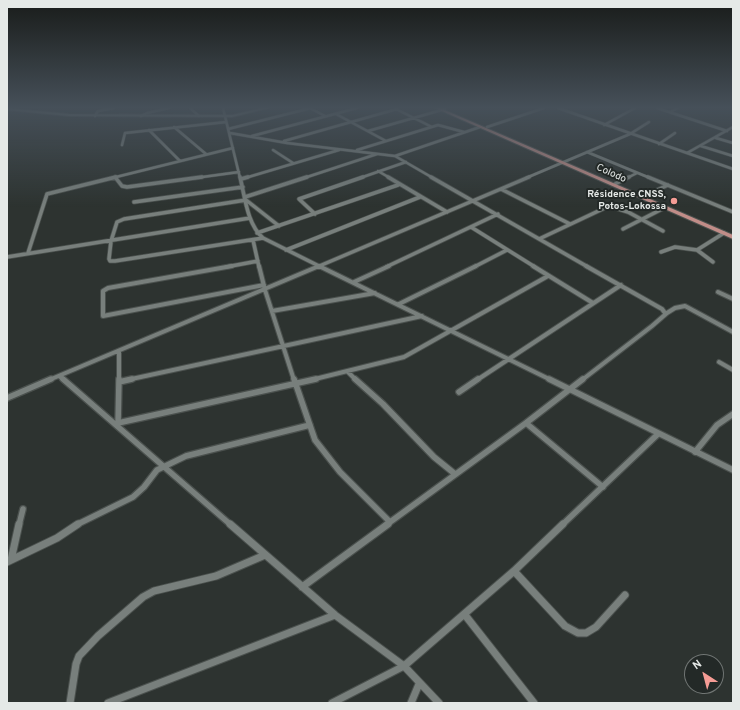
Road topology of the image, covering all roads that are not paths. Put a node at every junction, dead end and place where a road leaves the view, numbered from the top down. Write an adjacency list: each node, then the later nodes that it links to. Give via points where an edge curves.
1 (123, 141): 16 (street)
2 (160, 141): 28 (street)
3 (191, 141): 24 (street)
4 (232, 141): 18 (street)
5 (277, 141): 14 (street)
6 (284, 141): 14 (street)
7 (386, 141): 21 (street)
8 (438, 141): 26 (street)
9 (517, 141): 30 (main road, Colodo)
10 (613, 141): 22 (street)
11 (651, 141): 15 (street)
12 (663, 141): 15 (street)
13 (710, 141): 17 (street)
14 (281, 142): 19 (street)
15 (659, 144): 23 (street)
16 (122, 145)
17 (701, 146): 23 (street); 27 (street)
18 (233, 148): 24 (street); 34 (street)
19 (341, 149): 21 (street); 31 (street)
20 (273, 150): 31 (street)
21 (355, 151): 25 (street)
22 (587, 152): 30 (street); 35 (street)
23 (687, 153): 32 (street)
24 (206, 154): 28 (street)
25 (378, 154): 26 (street); 45 (street)
26 (395, 156): 29 (street)
27 (733, 156)
28 (180, 161): 36 (street)
29 (406, 162): 33 (street); 46 (street)
30 (563, 162): 39 (main road, Colodo); 42 (street); 48 (main road, Colodo)
31 (293, 163): 37 (street)
32 (733, 169)
33 (378, 171): 38 (street); 51 (street, via 299,199)
34 (239, 172): 36 (street, via 127,187 122,186); 37 (street)
35 (637, 173): 39 (street); 40 (street)
36 (115, 177): 71 (street, via 47,194)
37 (241, 179): 41 (street)
38 (398, 184): 44 (street); 51 (street)
39 (615, 184): 43 (main road, Colodo)
40 (668, 185): 43 (street); 50 (street)
41 (243, 187): 45 (street); 47 (street)
42 (501, 189): 46 (street); 55 (street)
43 (644, 196): 62 (main road, Colodo)
44 (420, 197): 49 (street); 67 (street)
45 (246, 198): 53 (street); 56 (street); 66 (street, via 124,219 117,222)
46 (474, 200): 49 (street); 52 (street)
47 (134, 202)
48 (664, 208): 54 (street); 61 (main road, Colodo)
49 (447, 212): 75 (street)
50 (733, 212)
51 (315, 214): 56 (street)
52 (498, 214): 57 (street); 64 (street)
53 (250, 218): 60 (street); 66 (street)
54 (642, 219): 55 (street, via 608,206); 58 (street); 59 (street)
55 (570, 224): 64 (street)
56 (279, 226): 60 (street)
57 (471, 227): 68 (street); 77 (street)
58 (623, 229)
59 (663, 231)
60 (257, 233): 63 (street)
61 (724, 233): 62 (main road, Colodo); 69 (street)
62 (733, 235)
63 (263, 238): 65 (street); 67 (street)
64 (539, 239): 78 (street)
65 (254, 240): 66 (street, via 115,262 109,258); 73 (street)
66 (111, 241): 71 (street)
67 (286, 250): 75 (street)
68 (507, 250): 76 (street); 84 (street)
69 (697, 250): 70 (street, via 672,246); 74 (street)
70 (662, 252)
71 (28, 253): 72 (street)
72 (7, 257)
73 (258, 261): 79 (street); 79 (street, via 108,288 103,291 103,316)
74 (713, 262)
75 (320, 266): 77 (street); 79 (street)
76 (548, 276): 83 (street); 89 (street)
77 (354, 282): 81 (street)
78 (621, 285): 83 (street); 86 (street)
79 (264, 287): 85 (street); 92 (street)
80 (718, 292): 82 (street)
81 (375, 293): 84 (street); 85 (street)
82 (733, 299)
83 (593, 303): 93 (street)
84 (399, 304): 87 (street)
85 (272, 311): 91 (street)
86 (665, 313): 90 (street, via 685,306); 100 (street, via 652,326)
87 (422, 316): 89 (street); 91 (street)
88 (733, 326): 90 (street)
89 (450, 330): 93 (street); 96 (street, via 404,357)
90 (731, 330)
91 (283, 346): 98 (street); 99 (street)
92 (119, 351): 97 (street); 98 (street)
93 (508, 359): 100 (street); 101 (street)
94 (719, 362): 95 (street)
95 (733, 370)
96 (348, 372): 99 (street); 111 (street, via 434,457)
97 (59, 376): 102 (street); 105 (street)
98 (119, 382): 105 (street)
99 (295, 383): 105 (street); 106 (street)
100 (570, 389): 104 (street); 107 (street)
101 (459, 392)
102 (7, 398)
103 (733, 414): 108 (street, via 717,425)
104 (526, 423): 111 (street); 112 (street)
105 (118, 425): 109 (street)
106 (310, 425): 109 (street, via 195,453); 114 (street, via 315,440 340,472)
107 (658, 434): 108 (street); 112 (street)
108 (695, 452): 110 (street)
109 (163, 467): 115 (street); 116 (street, via 153,473 144,487 133,497)
110 (733, 470)
111 (456, 474): 114 (street)
112 (603, 487): 117 (street)
113 (23, 509): 116 (street)
114 (390, 522): 118 (street)
115 (265, 555): 118 (street); 124 (street, via 216,576 154,591 143,597 79,656)
116 (9, 561)
117 (514, 571): 119 (street, via 565,626 574,632 585,633 595,628); 121 (street)
118 (302, 587): 120 (street)
119 (625, 595)
120 (335, 615): 122 (street); 125 (street)
121 (465, 616): 122 (street); 129 (street)
122 (404, 666): 123 (street); 126 (street)
123 (419, 684): 127 (street); 128 (street)
124 (70, 703)
125 (108, 703)
126 (332, 703)
127 (411, 703)
128 (439, 703)
129 (534, 703)

